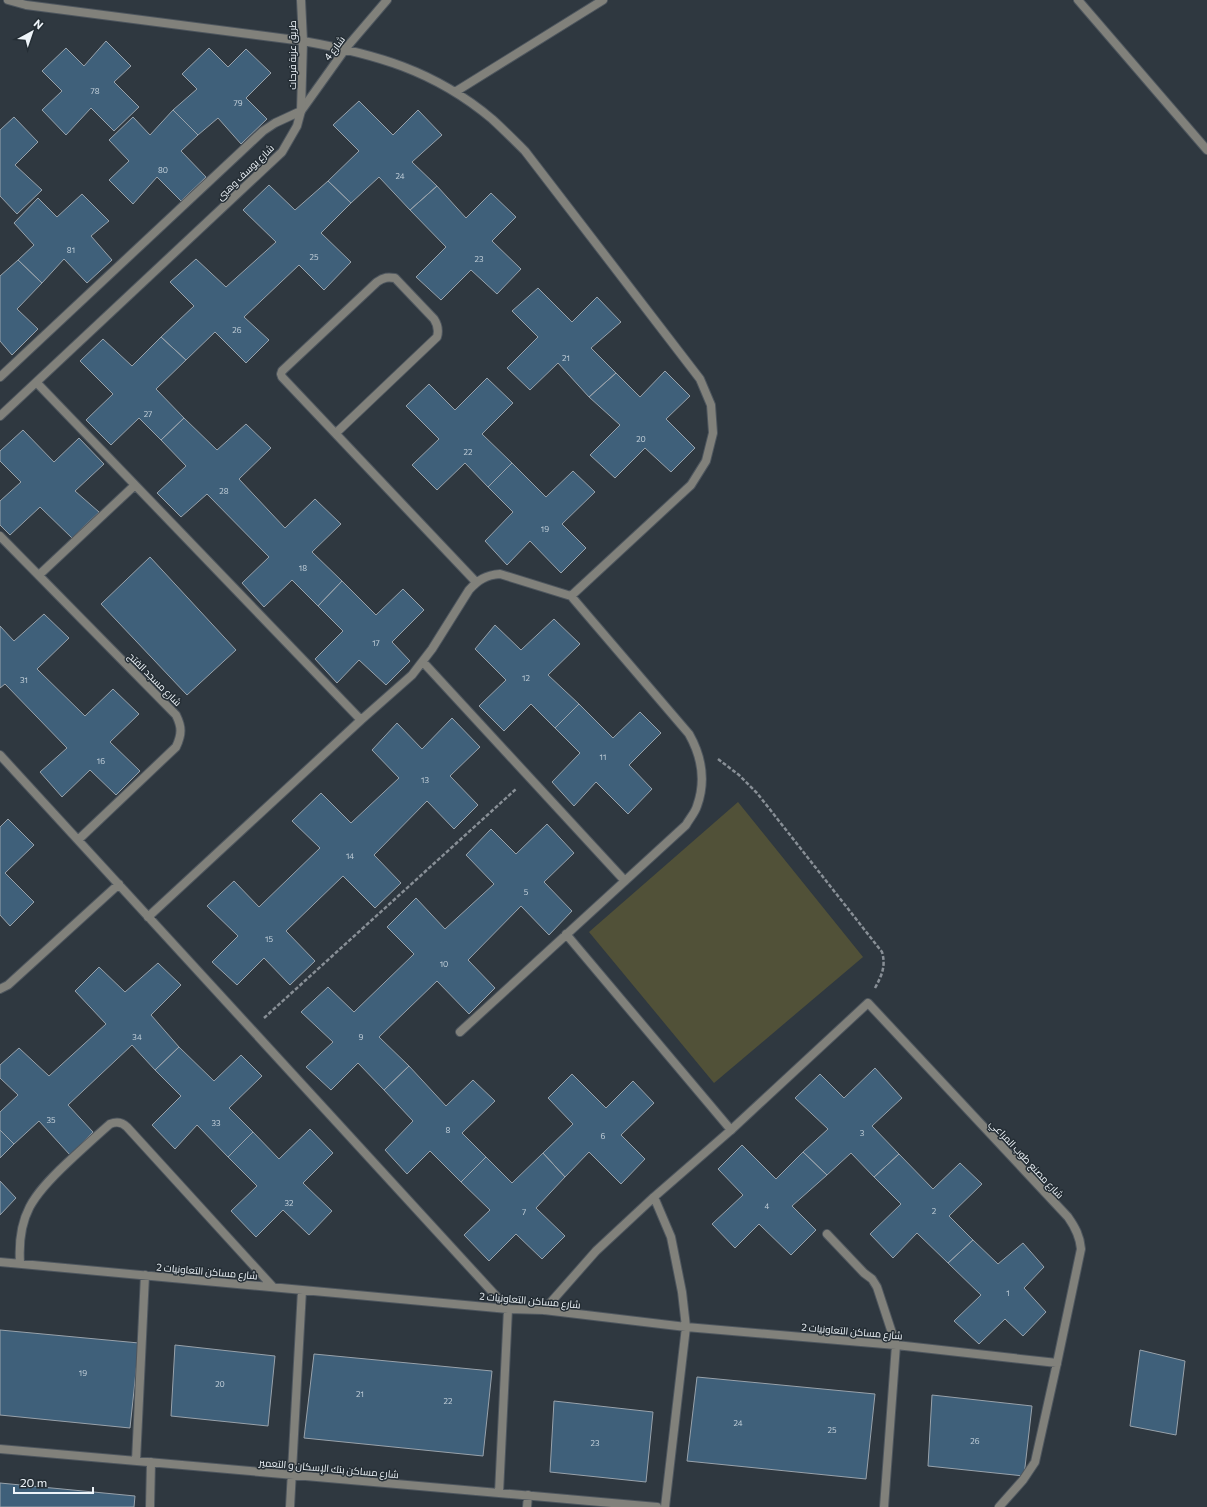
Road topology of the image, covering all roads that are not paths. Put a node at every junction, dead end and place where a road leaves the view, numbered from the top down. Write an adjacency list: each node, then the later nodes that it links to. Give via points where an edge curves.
1 (8, 0): 6 (street, via 26,5)
2 (301, 0): 6 (street, طريق عزبة فرحات)
3 (387, 0): 7 (street, شارع 4)
4 (603, 0): 8 (street)
5 (1078, 0): 10 (street)
6 (303, 40): 7 (street); 9 (street, طريق عزبة فرحات)
7 (346, 48): 8 (street, via 402,65); 9 (street, شارع 4)
8 (455, 92): 19 (street, via 492,119 525,151 700,379 711,405 713,433 706,461 691,485)
9 (301, 111): 11 (street, شارع يوسف وهبى, via 263,131); 12 (street, شارع يوسف وهبى, via 290,139 276,157)
10 (1207, 150)
11 (0, 377)
12 (37, 383): 13 (street, شارع يوسف وهبى); 15 (street)
13 (0, 416)
14 (336, 433): 14 (street, via 281,374 377,282 383,278 395,278 438,324 437,337); 18 (street)
15 (135, 485): 17 (street); 21 (street)
16 (0, 536): 17 (street, شارع مسجد الفتح)
17 (39, 575): 23 (street, شارع مسجد الفتح, via 176,715 181,725 181,736 176,747)
18 (476, 582): 19 (street, via 500,574); 20 (street)
19 (571, 596): 24 (street, via 685,729 696,747 702,766 702,787 697,807 686,825)
20 (423, 662): 21 (street); 24 (street)
21 (361, 720): 26 (street)
22 (0, 755): 23 (street)
23 (78, 840): 25 (street)
24 (625, 881): 27 (street)
25 (119, 884): 26 (street); 28 (street)
26 (148, 917): 38 (street)
27 (566, 934): 29 (street); 30 (street)
28 (0, 990)
29 (460, 1032)
30 (731, 1130): 31 (street); 42 (street, شارع مصنع طوب المراعي, via 868,1003 1068,1216 1076,1228 1081,1249)
31 (654, 1196): 39 (street, via 596,1251); 40 (street, via 671,1237)
32 (827, 1234): 41 (street, via 874,1283)
33 (0, 1262): 34 (street, شارع مساكن التعاونيات 2)
34 (20, 1263): 35 (street, شارع مساكن التعاونيات 2); 36 (street, via 21,1230 33,1199 51,1178 110,1124 119,1122 127,1127)
35 (145, 1275): 36 (street, شارع مساكن التعاونيات 2); 44 (street)
36 (273, 1287): 37 (street, شارع مساكن التعاونيات 2)
37 (302, 1290): 38 (street, شارع مساكن التعاونيات 2); 46 (street)
38 (508, 1309): 39 (street, شارع مساكن التعاونيات 2); 47 (street)
39 (544, 1310): 40 (street, شارع مساكن التعاونيات 2)
40 (686, 1327): 41 (street, شارع مساكن التعاونيات 2); 53 (street)
41 (896, 1345): 42 (street, شارع مساكن التعاونيات 2); 54 (street)
42 (1057, 1364): 55 (street, شارع مصنع طوب المراعي, via 1035,1462)
43 (0, 1449): 44 (street, شارع مساكن بنك الإسكان و التعمير)
44 (136, 1461): 45 (street, شارع مساكن بنك الإسكان و التعمير)
45 (151, 1462): 46 (street, شارع مساكن بنك الإسكان و التعمير); 49 (street)
46 (292, 1475): 47 (street, شارع مساكن بنك الإسكان و التعمير); 50 (street)
47 (499, 1493): 48 (street, شارع مساكن بنك الإسكان و التعمير)
48 (528, 1496): 51 (street); 52 (street, شارع مساكن بنك الإسكان و التعمير)
49 (150, 1507)
50 (290, 1507)
51 (527, 1507)
52 (657, 1507)
53 (664, 1507)
54 (884, 1507)
55 (999, 1507)

